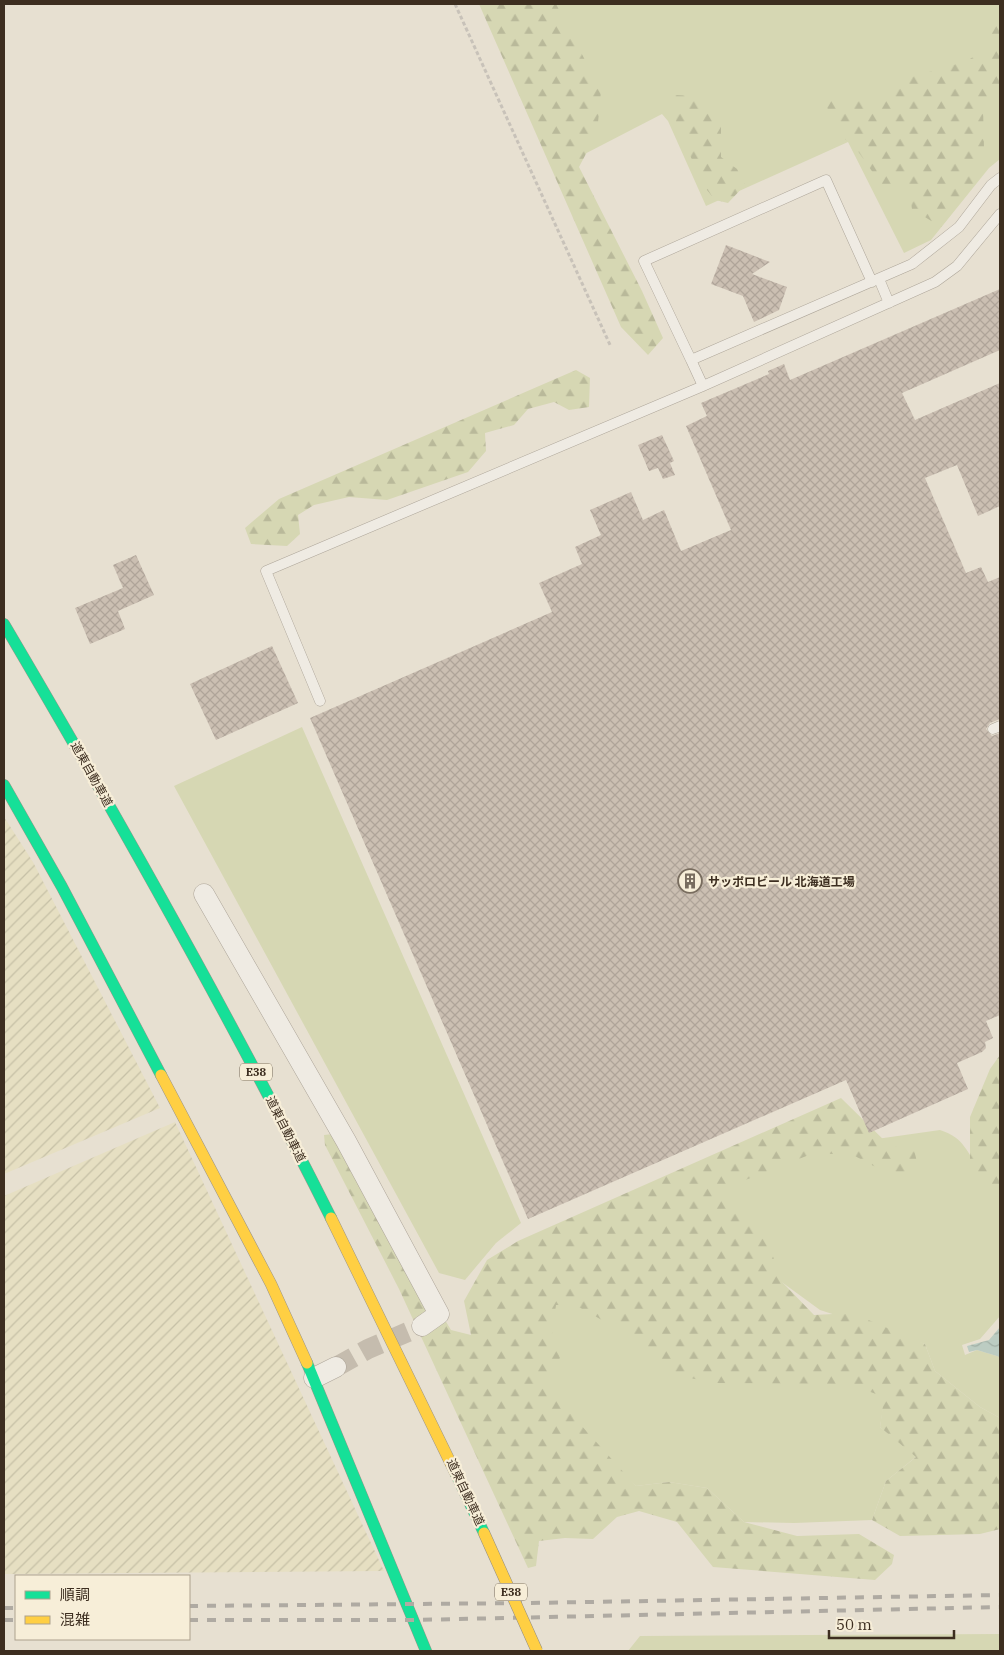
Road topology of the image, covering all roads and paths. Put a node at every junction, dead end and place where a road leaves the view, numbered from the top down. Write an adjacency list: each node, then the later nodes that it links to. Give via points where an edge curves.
1 (455, 4): 6 (path)
2 (1000, 178): 4 (lane, via 959,227 940,243 912,264)
3 (1000, 214): 5 (lane, via 957,266 935,282)
4 (875, 280): 5 (lane); 7 (lane); 7 (lane, via 826,180 644,261)
5 (889, 303): 8 (lane)
6 (611, 347)
7 (691, 360): 8 (lane)
8 (703, 386): 10 (lane, via 266,571)
9 (4, 624): 17 (main road, 道東自動車道 / E38, bridge, via 126,834 271,1099 407,1366)
10 (320, 701)
11 (4, 785): 15 (main road, via 62,887 223,1192 271,1284)
12 (204, 894): 13 (street, via 346,1141 439,1314)
13 (422, 1326)
14 (336, 1367): 15 (street)
15 (314, 1378): 16 (main road)
16 (426, 1651)
17 (537, 1651)

